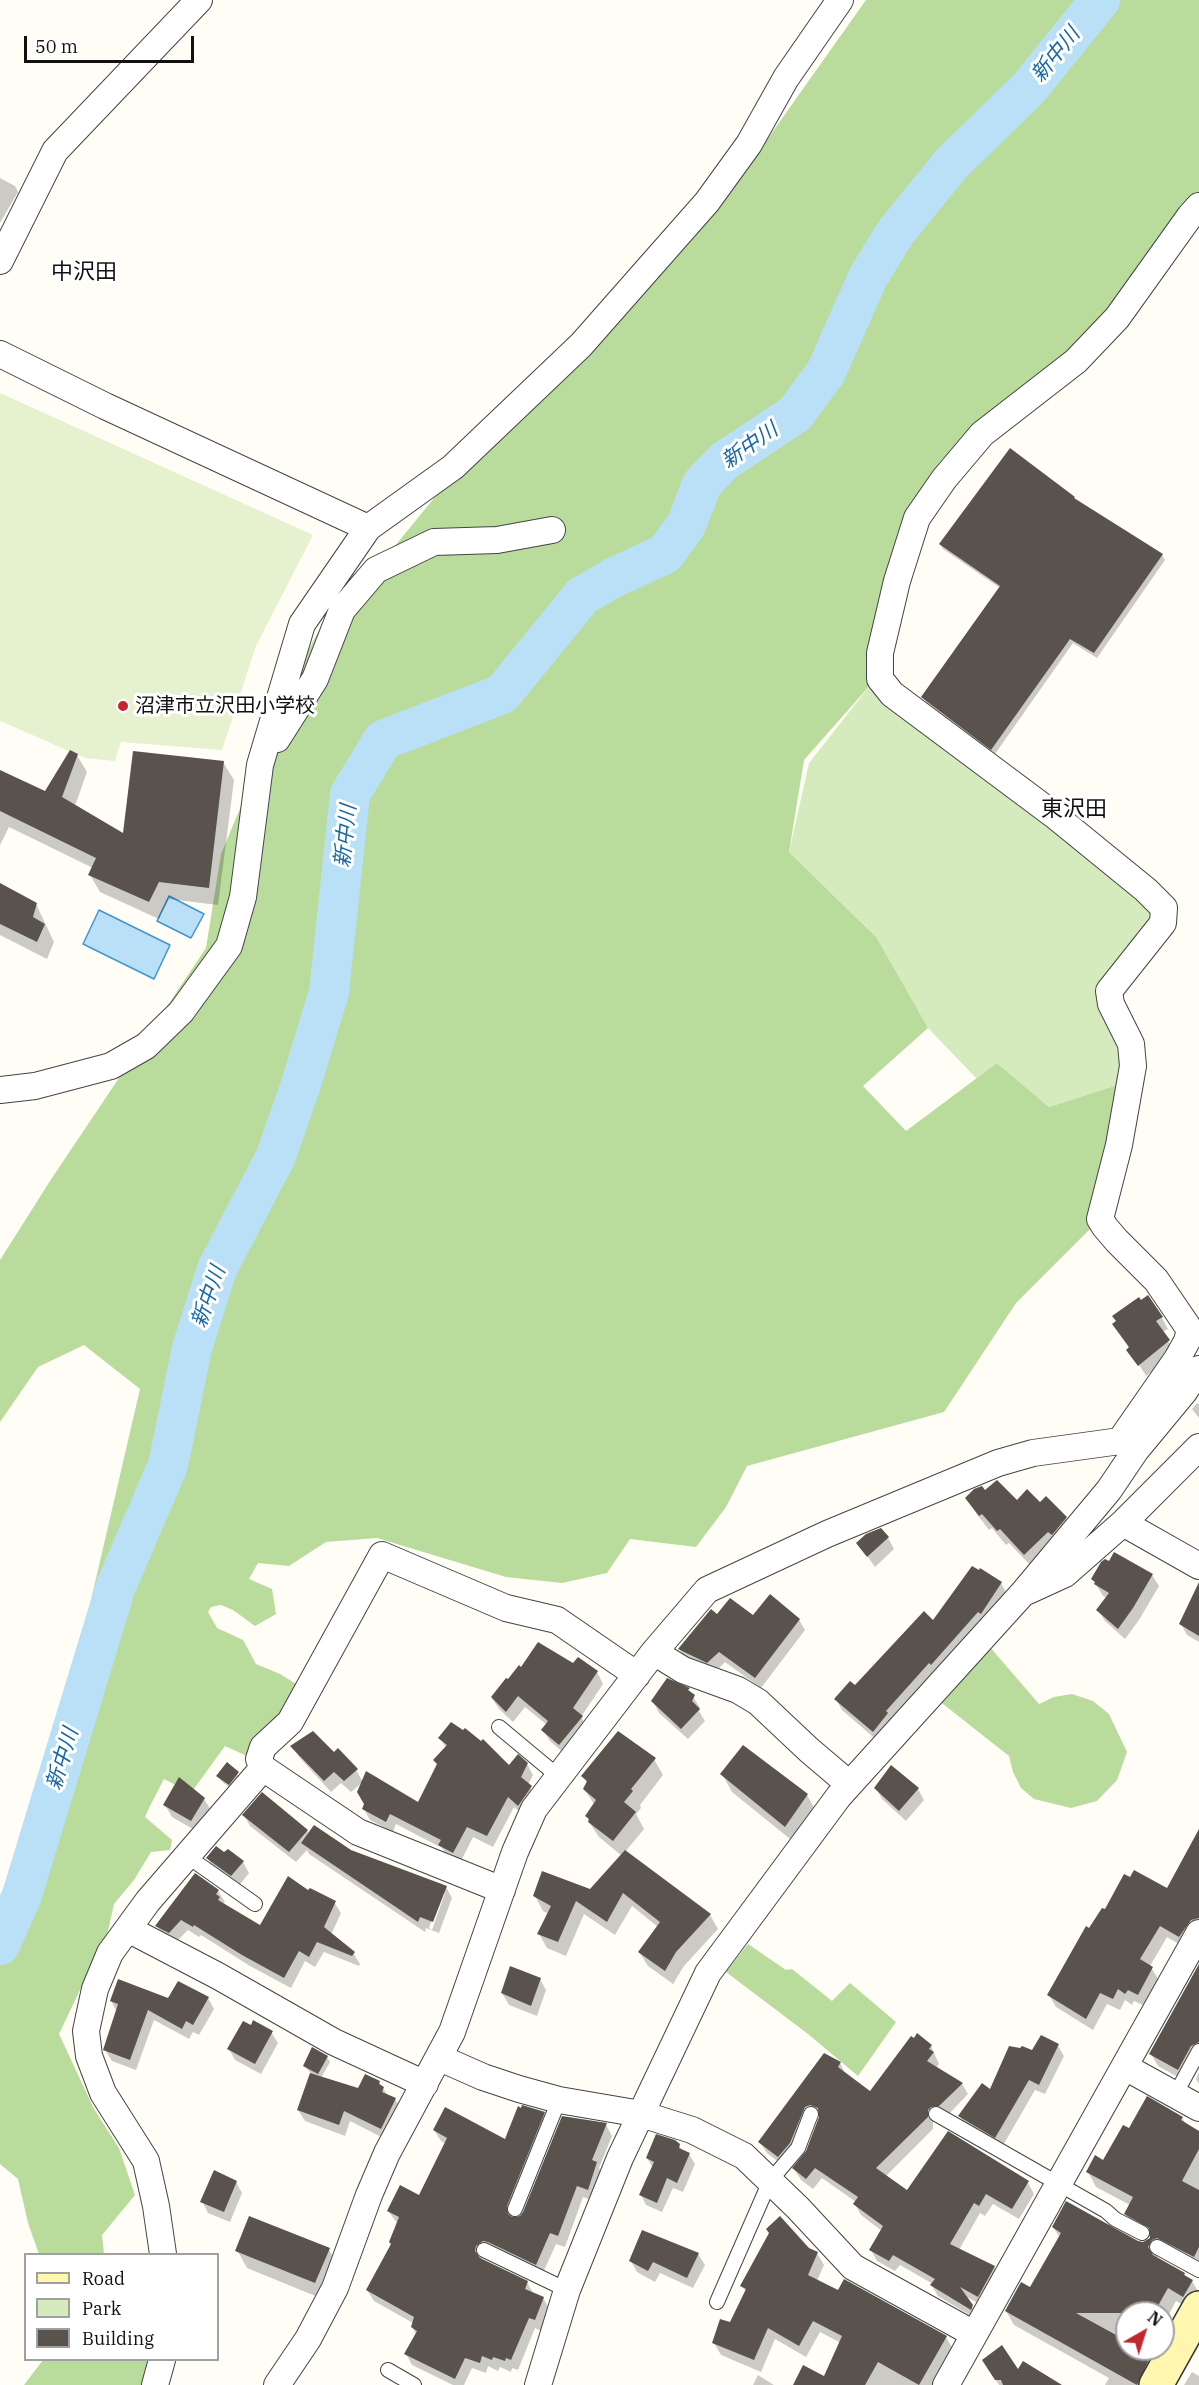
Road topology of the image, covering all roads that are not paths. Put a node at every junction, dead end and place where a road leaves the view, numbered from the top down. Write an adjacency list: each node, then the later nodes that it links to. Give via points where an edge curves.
1 (200, 0): 4 (street, via 55,151)
2 (840, 0): 6 (street, via 786,78 749,144 707,202 581,345 453,468)
3 (1199, 206): 11 (street, via 1117,318 1076,361 982,434 944,478 917,518 880,652 880,679 892,694 1054,815 1164,908 1163,924 1109,991 1111,1004 1131,1044 1133,1066 1100,1219 1156,1280 1190,1330)
4 (0, 261)
5 (0, 354): 6 (street)
6 (368, 528): 8 (street, via 302,624)
7 (552, 530): 8 (street, via 497,540 434,542 376,570 342,610 315,679)
8 (260, 765): 9 (street, via 243,897 229,946 181,1012 146,1046 111,1066 35,1086)
9 (0, 1090)
10 (1199, 1369): 11 (street, via 1184,1392)
11 (1128, 1446): 15 (street, via 1109,1490); 16 (street, via 1033,1453 998,1463 827,1534 707,1590)
12 (1199, 1448): 13 (street)
13 (1123, 1523): 14 (street); 15 (street, via 1065,1574)
14 (1199, 1566)
15 (1023, 1593): 21 (street)
16 (654, 1652): 17 (street); 21 (street, via 683,1670 738,1690 758,1702)
17 (637, 1675): 19 (street, via 557,1620 506,1608 382,1555 290,1722 263,1747 259,1759); 20 (street)
18 (499, 1727): 20 (lane)
19 (264, 1768): 22 (street); 23 (street, via 358,1832)
20 (558, 1777): 23 (street, via 534,1809)
21 (849, 1784): 34 (street, via 708,1973)
22 (187, 1856): 24 (lane); 25 (street)
23 (502, 1890): 28 (street)
24 (255, 1904)
25 (128, 1929): 30 (street, via 334,2042); 43 (street, via 110,1953 95,1989 86,2031 88,2056 103,2093 146,2161)
26 (1199, 1933): 29 (street)
27 (1199, 2051): 31 (lane)
28 (440, 2058): 30 (street); 32 (street, via 483,2077)
29 (1125, 2067): 31 (street); 38 (street)
30 (424, 2084): 52 (street, via 383,2164 335,2288)
31 (1175, 2095): 33 (street)
32 (559, 2100): 34 (street); 39 (lane)
33 (1199, 2108)
34 (641, 2114): 37 (street, via 692,2130 744,2156); 45 (street)
35 (811, 2114): 37 (lane, via 798,2148)
36 (936, 2114): 38 (lane)
37 (770, 2181): 46 (lane); 48 (street, via 853,2267)
38 (1059, 2185): 40 (lane); 48 (street)
39 (516, 2209)
40 (1142, 2234)
41 (1156, 2247): 44 (lane)
42 (484, 2250): 45 (lane)
43 (163, 2253)
44 (1199, 2270)
45 (567, 2290): 54 (street)
46 (717, 2302)
47 (1199, 2308): 56 (street)
48 (974, 2334): 55 (street)
49 (162, 2361): 51 (street)
50 (388, 2370): 53 (lane)
51 (155, 2385)
52 (277, 2385)
53 (414, 2385)
54 (538, 2385)
55 (946, 2385)
56 (1156, 2385)

